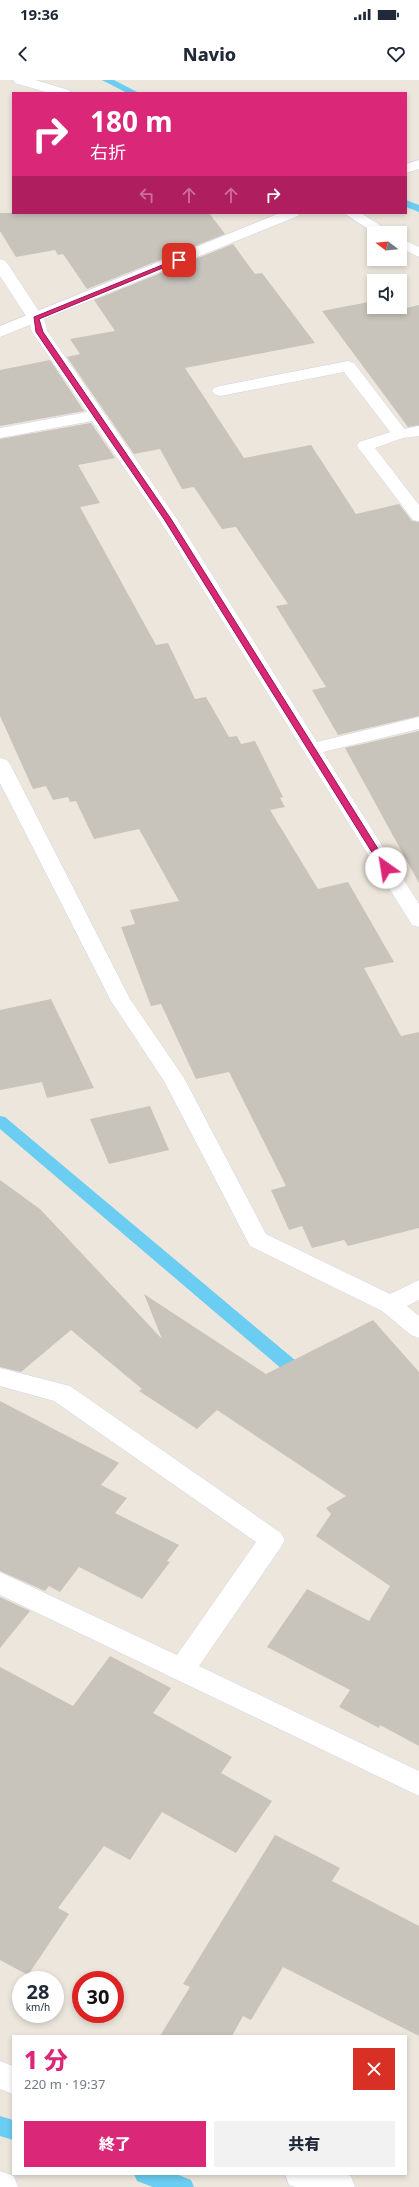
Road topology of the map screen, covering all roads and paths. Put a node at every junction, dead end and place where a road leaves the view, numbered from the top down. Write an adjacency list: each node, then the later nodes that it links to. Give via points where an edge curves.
1 (20, 80): 2 (street)
2 (61, 92)
3 (419, 164): 4 (street)
4 (407, 169)
5 (291, 214): 11 (street)
6 (353, 214): 7 (street)
7 (373, 226)
8 (407, 246): 9 (street)
9 (419, 253)
10 (0, 264): 11 (street)
11 (36, 319): 12 (street); 14 (street, via 40,332)
12 (0, 332)
13 (220, 391): 17 (street, via 348,366)
14 (96, 415): 16 (street); 20 (street, via 168,519)
15 (419, 431): 17 (street)
16 (0, 433)
17 (400, 434): 18 (street, via 365,446)
18 (419, 516)
19 (419, 723): 20 (street)
20 (312, 749): 22 (street)
21 (0, 764): 25 (street, via 121,1001 173,1078 258,1240)
22 (411, 892): 23 (street)
23 (419, 920)
24 (419, 1289): 25 (street)
25 (390, 1304): 26 (street)
26 (419, 1329)
27 (0, 1377): 29 (street, via 61,1393 272,1540)
28 (0, 1583): 29 (street)
29 (182, 1669): 30 (street)
30 (419, 1784)
31 (0, 2075): 32 (street)
32 (12, 2080)
33 (303, 2175): 36 (street)
34 (0, 2186): 35 (street)
35 (3, 2187)
36 (340, 2187)

